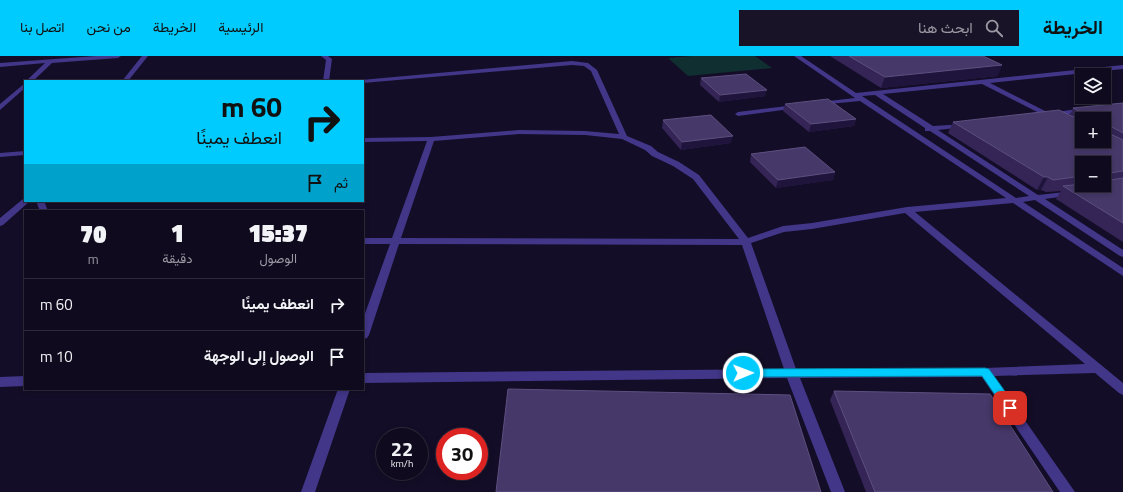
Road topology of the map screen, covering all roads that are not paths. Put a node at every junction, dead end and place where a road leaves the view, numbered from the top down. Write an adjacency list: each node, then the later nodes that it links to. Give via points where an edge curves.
1 (118, 56): 5 (street)
2 (145, 56): 9 (street)
3 (324, 56): 10 (street, via 329,59)
4 (797, 56): 15 (street)
5 (51, 61): 6 (street); 8 (street)
6 (0, 65)
7 (1123, 67): 12 (street)
8 (30, 80)
9 (126, 80)
10 (326, 80)
11 (364, 82): 27 (street, via 572,63 586,64 594,70)
12 (982, 82): 14 (street); 21 (street)
13 (24, 86): 18 (street)
14 (877, 93): 15 (street); 25 (street)
15 (858, 97): 16 (street); 26 (street)
16 (815, 105)
17 (800, 107): 20 (street)
18 (0, 108)
19 (1093, 109): 21 (street)
20 (738, 114)
21 (1047, 115): 22 (street); 23 (street)
22 (1031, 116)
23 (1061, 122)
24 (969, 124): 25 (street)
25 (930, 129): 26 (street); 33 (street)
26 (909, 131): 34 (street)
27 (624, 137): 28 (street, via 555,131); 40 (street, via 648,148 696,177)
28 (431, 139): 29 (street); 39 (street)
29 (364, 140)
30 (24, 153): 31 (street)
31 (0, 155)
32 (1077, 192): 33 (street)
33 (1036, 198): 34 (street); 41 (street)
34 (1017, 200): 36 (street); 42 (street)
35 (25, 202): 37 (street)
36 (907, 210): 40 (street, via 784,229); 44 (street)
37 (0, 222)
38 (364, 241): 39 (street)
39 (396, 241): 40 (street); 43 (street)
40 (746, 242): 45 (street)
41 (1123, 254)
42 (1123, 273)
43 (364, 332)
44 (1098, 368): 46 (street); 51 (street)
45 (791, 372): 46 (street); 47 (street); 53 (street)
46 (985, 372): 54 (street)
47 (364, 378)
48 (0, 382): 49 (street)
49 (24, 382)
50 (344, 390): 52 (street)
51 (1123, 390)
52 (308, 492)
53 (838, 492)
54 (1068, 492)

